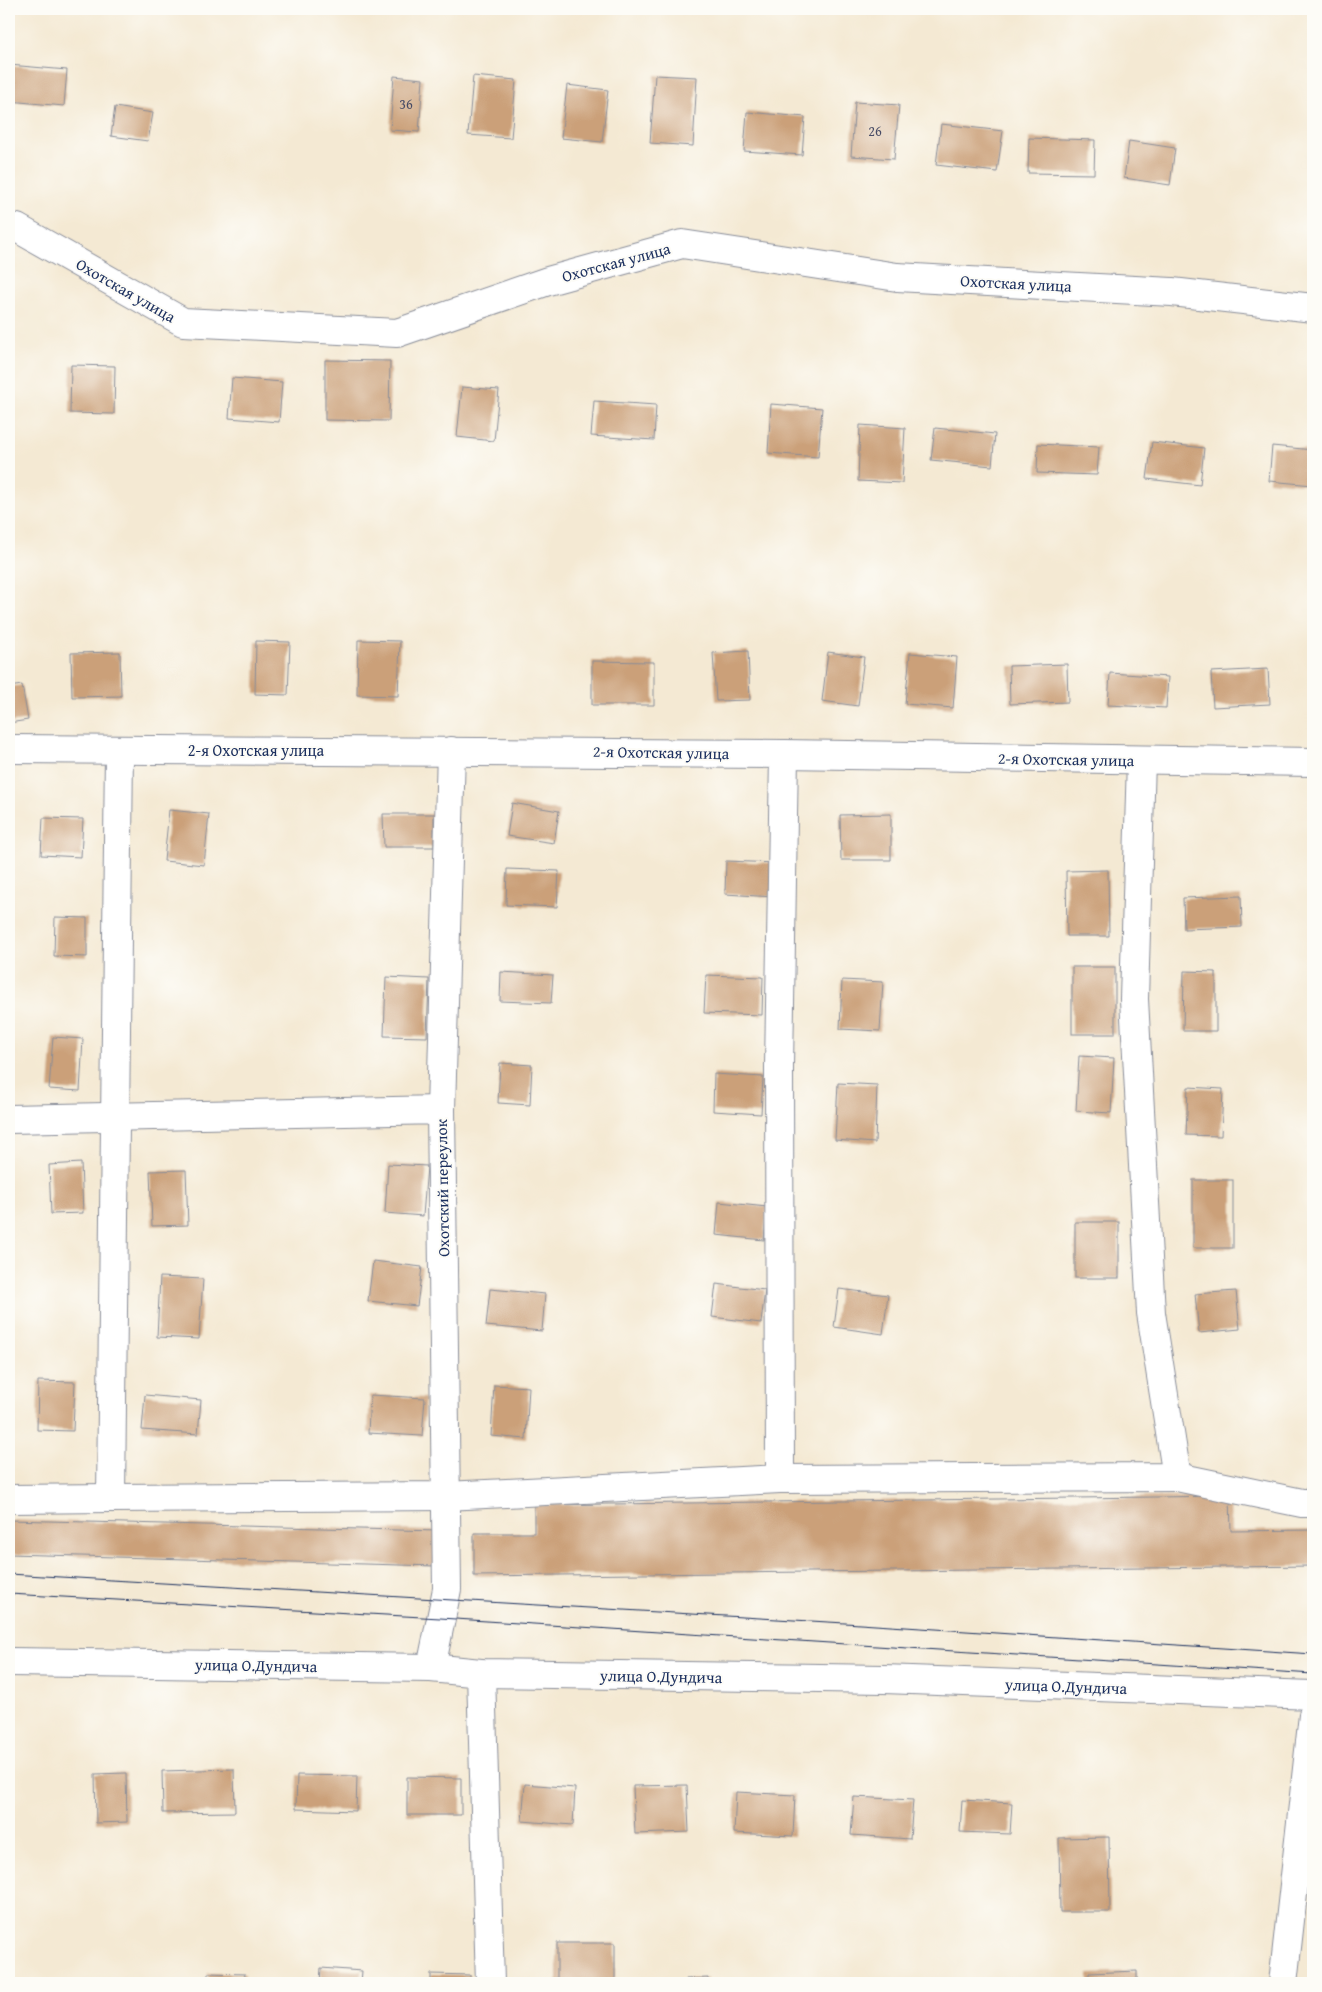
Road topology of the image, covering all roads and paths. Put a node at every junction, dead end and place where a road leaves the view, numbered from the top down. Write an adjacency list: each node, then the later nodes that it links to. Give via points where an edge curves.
1 (9, 226): 2 (street, Охотская улица, via 183,322 397,333 548,281 682,244 898,276 1172,292)
2 (1313, 308)
3 (9, 749): 4 (street, 2-я Охотская улица)
4 (119, 750): 5 (street, 2-я Охотская улица); 10 (street)
5 (451, 750): 6 (street, 2-я Охотская улица); 9 (street)
6 (784, 754): 7 (street, 2-я Охотская улица); 13 (street, via 779,1067)
7 (1141, 760): 8 (street, 2-я Охотская улица); 12 (street, via 1134,998 1151,1313)
8 (1313, 762)
9 (441, 1110): 10 (street, Охотский переулок); 14 (street, Охотский переулок)
10 (114, 1115): 11 (street, Охотский переулок); 15 (street)
11 (9, 1118)
12 (1177, 1477): 13 (street); 17 (street)
13 (780, 1479): 14 (street)
14 (446, 1496): 15 (street); 19 (street, Охотский переулок, via 447,1589)
15 (111, 1498): 16 (street)
16 (9, 1499)
17 (1313, 1503)
18 (9, 1662): 19 (street, улица О.Дундича)
19 (431, 1668): 20 (street, улица О.Дундича)
20 (481, 1673): 21 (street, улица О.Дундича, via 884,1679); 23 (street)
21 (1313, 1696)
22 (1313, 1715): 24 (street)
23 (490, 1983)
24 (1283, 1983)

